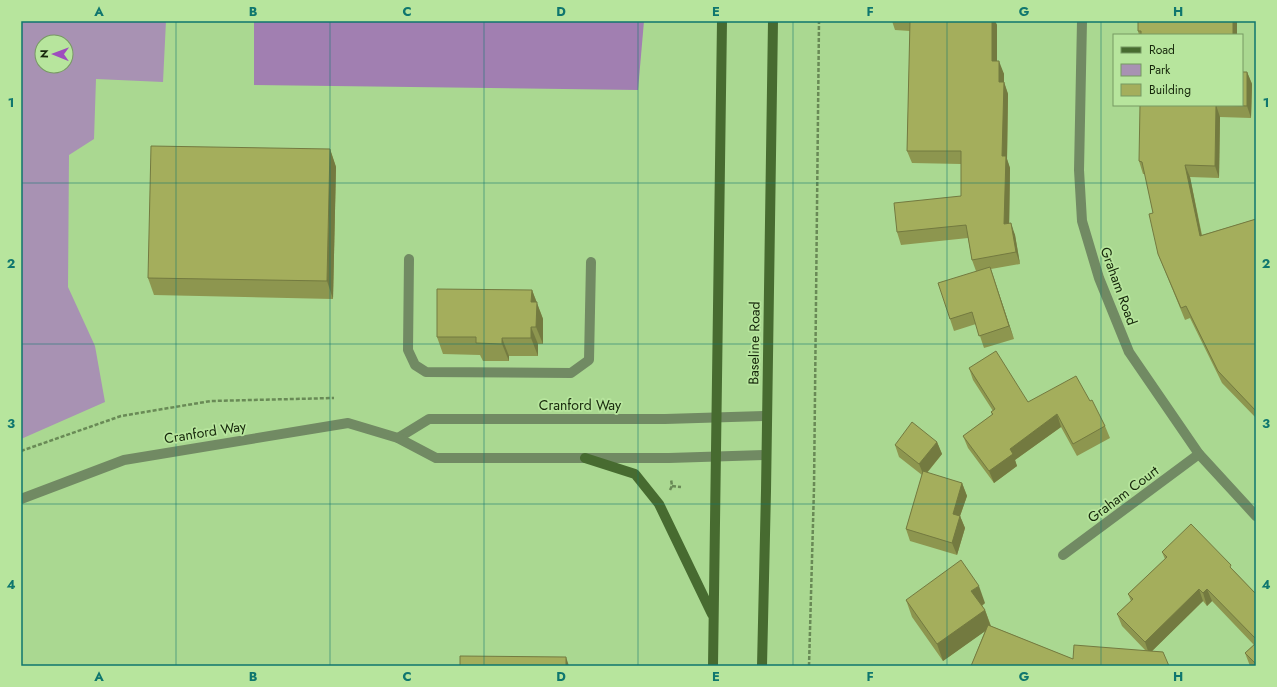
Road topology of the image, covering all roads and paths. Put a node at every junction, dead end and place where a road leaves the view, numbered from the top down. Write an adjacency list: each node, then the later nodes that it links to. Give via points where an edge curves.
1 (722, 21): 9 (main road)
2 (773, 21): 8 (main road, Baseline Road)
3 (819, 21): 24 (path, via 814,488)
4 (1082, 21): 12 (street, Graham Road, via 1079,170 1082,221 1099,278 1129,352)
5 (409, 259): 6 (street, via 408,350 415,365 426,372 571,373 589,360)
6 (591, 262)
7 (334, 398): 11 (path, via 211,401 128,414)
8 (767, 416): 9 (street, Cranford Way); 13 (main road, Baseline Road)
9 (716, 417): 10 (street, Cranford Way, via 429,419); 14 (main road)
10 (398, 438): 15 (street, Cranford Way, via 436,458); 18 (street, Cranford Way, via 348,423 124,460)
11 (21, 451)
12 (1199, 454): 19 (street, Graham Road); 20 (street, Graham Court)
13 (766, 455): 14 (street, Cranford Way); 23 (main road, Baseline Road)
14 (715, 456): 15 (street, Cranford Way); 21 (main road)
15 (585, 458): 21 (main road, via 635,474 659,504)
16 (671, 479): 17 (path, via 672,486)
17 (681, 487)
18 (21, 499)
19 (1256, 516)
20 (1063, 555)
21 (713, 616): 22 (main road)
22 (713, 666)
23 (762, 666)
24 (809, 666)

